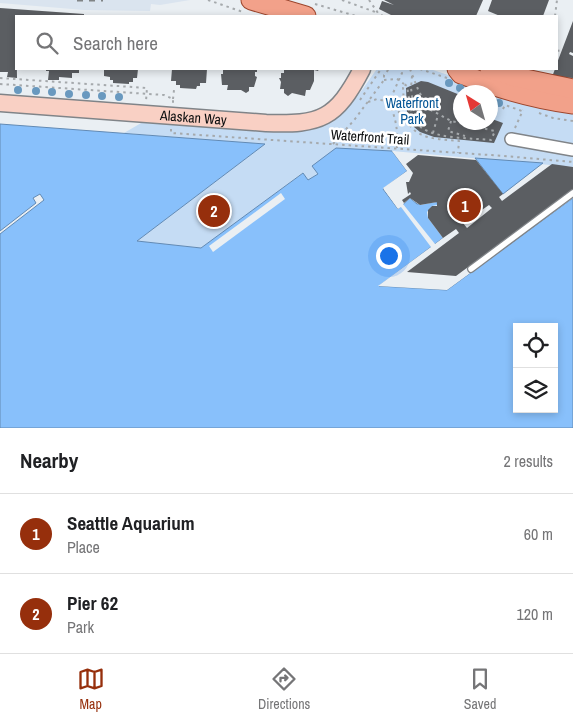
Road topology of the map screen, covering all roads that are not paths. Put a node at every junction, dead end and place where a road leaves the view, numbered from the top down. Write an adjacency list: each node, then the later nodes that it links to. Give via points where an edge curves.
1 (250, 7): 2 (main road)
2 (308, 10)
3 (361, 70): 7 (main road, Alaskan Way, via 334,110 303,123)
4 (458, 70): 8 (main road, via 502,89 542,99)
5 (493, 70): 6 (main road)
6 (573, 89)
7 (0, 103)
8 (569, 112)
9 (511, 139): 10 (street)
10 (573, 150)
11 (573, 193): 12 (lane)
12 (471, 269)

